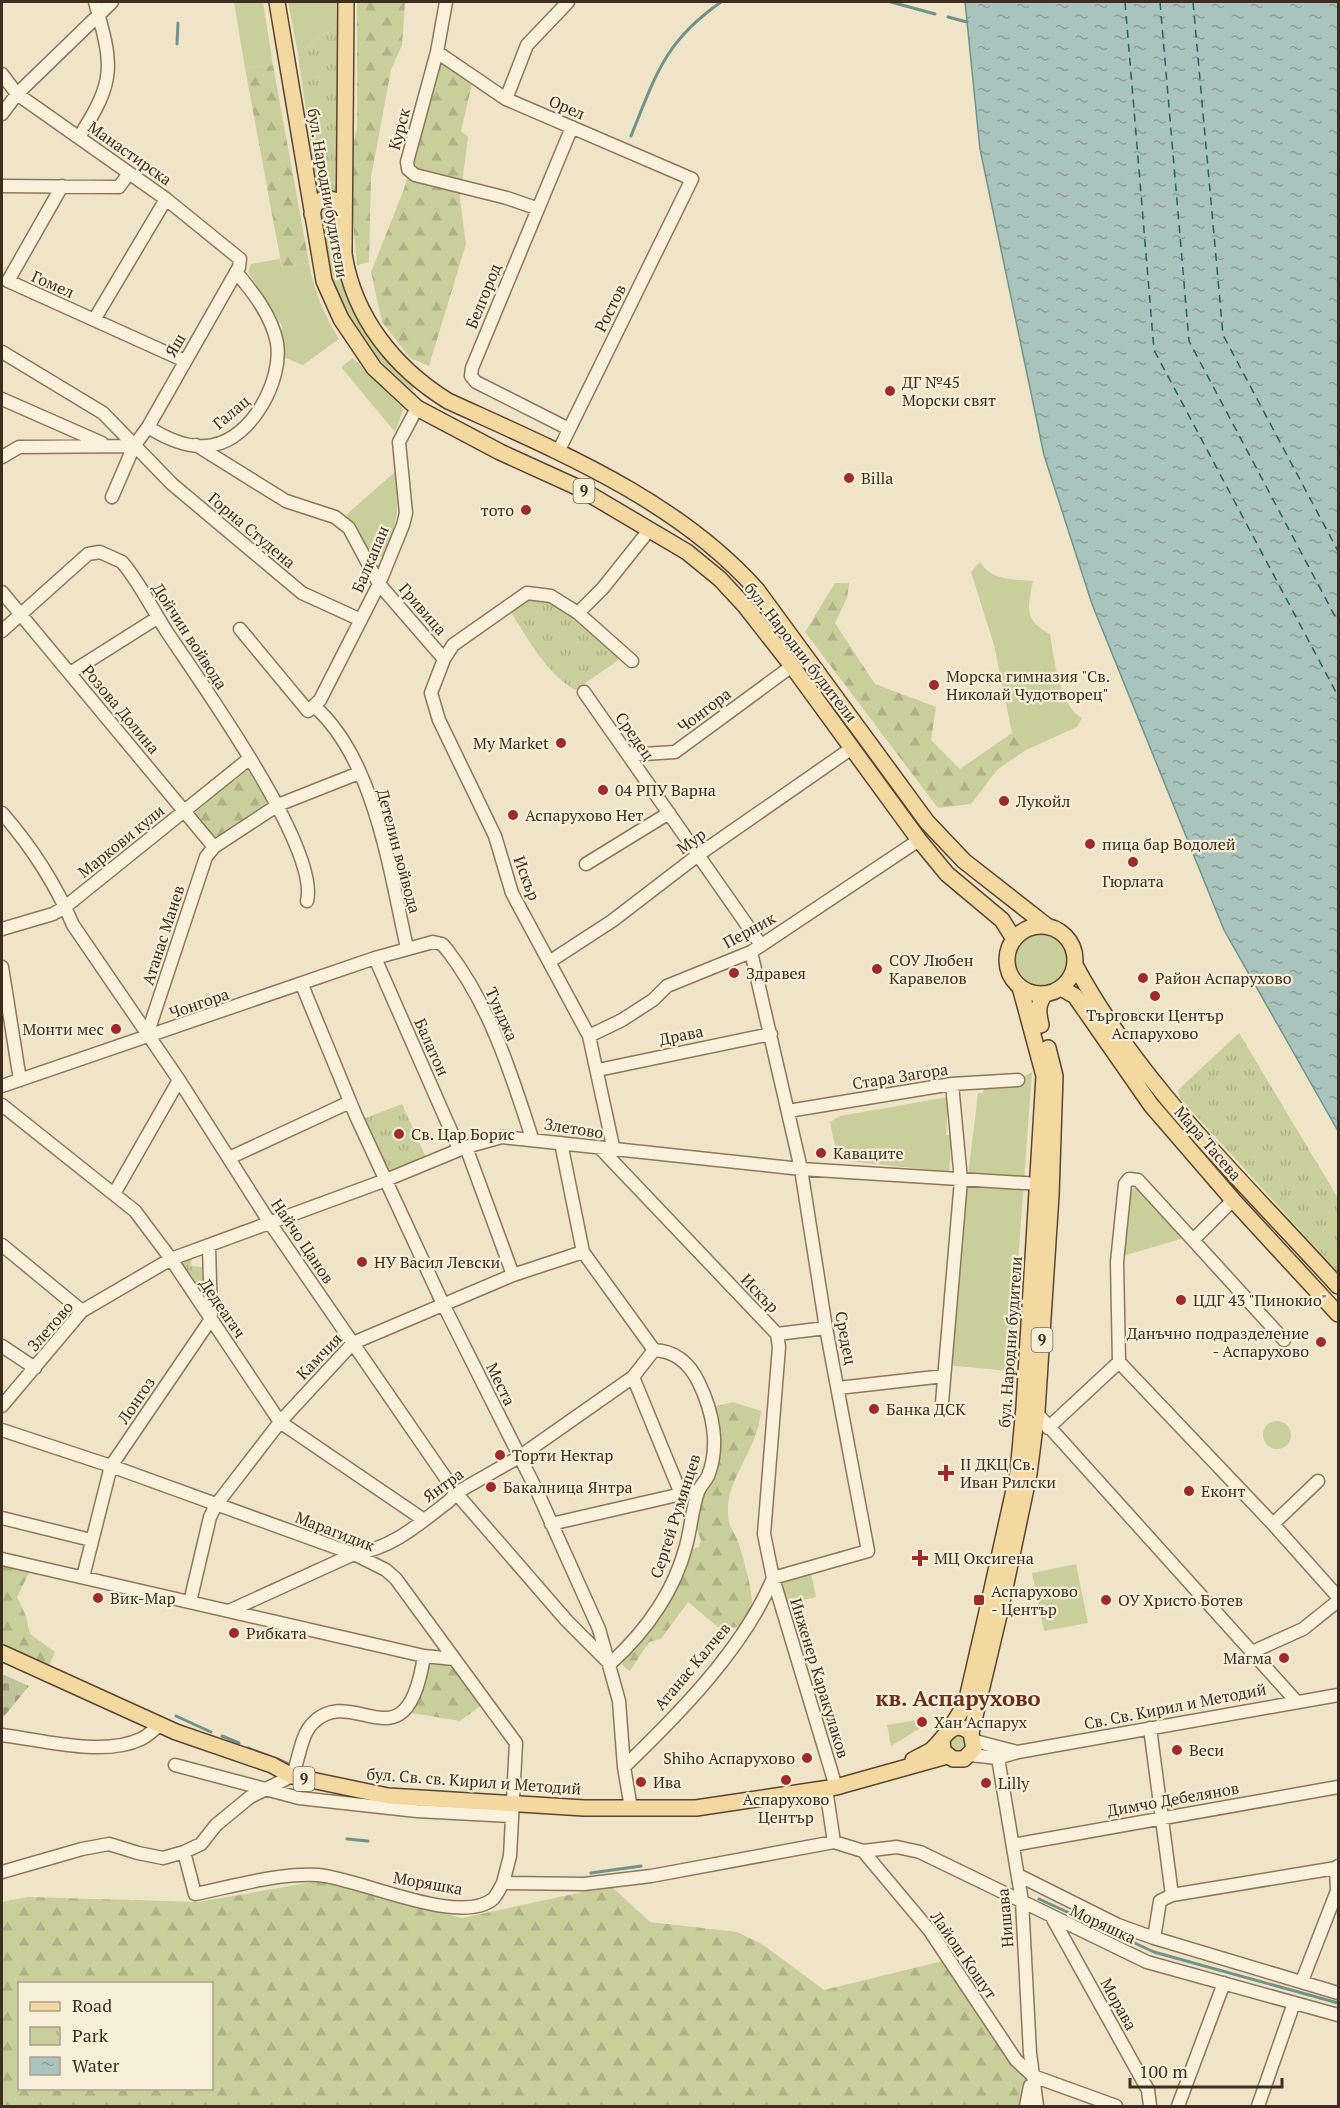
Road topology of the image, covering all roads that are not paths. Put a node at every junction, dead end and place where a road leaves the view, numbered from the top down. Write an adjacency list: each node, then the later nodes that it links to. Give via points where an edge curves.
1 (95, 2): 7 (street)
2 (112, 2): 7 (street)
3 (277, 2): 22 (main road, бул. Народни будители / 9)
4 (346, 2): 21 (main road, бул. Народни будители / 9)
5 (446, 2): 8 (street, Курск)
6 (568, 2): 11 (street, via 527,45)
7 (98, 14): 10 (street); 14 (street, via 110,62 108,75 102,98)
8 (437, 52): 11 (street, Орел); 20 (street, Курск, via 407,162 410,172)
9 (2, 74): 10 (street, Манастирска)
10 (17, 94): 12 (street); 14 (street, Манастирска)
11 (506, 99): 13 (street, Орел)
12 (2, 114)
13 (572, 127): 16 (street, Орел); 20 (street, Белгород)
14 (79, 137): 15 (street, Манастирска)
15 (129, 173): 18 (street, via 119,187); 19 (street, Манастирска)
16 (692, 179): 31 (street, Ростов)
17 (2, 186): 18 (street)
18 (62, 186): 25 (street, Гомел, via 8,281)
19 (166, 199): 23 (street, Манастирска); 25 (street)
20 (536, 208): 31 (street, Белгород, via 471,376)
21 (344, 210): 22 (main road, via 339,202 325,198 315,204); 35 (main road, бул. Народни будители / 9, via 344,254 351,290 370,326 400,364 426,388 448,401)
22 (312, 214): 29 (main road, бул. Народни будители / 9, via 324,281 341,319 374,368)
23 (240, 259): 24 (street, Яш)
24 (236, 272): 27 (street, Яш); 32 (street, Галац, via 263,308 277,343 274,378 263,406 229,439 214,445)
25 (94, 320): 27 (street, Гомел)
26 (2, 352): 34 (street, via 103,413)
27 (185, 360): 30 (street, Яш)
28 (2, 399): 33 (street)
29 (417, 408): 38 (main road, бул. Народни будители / 9, via 579,488); 39 (street, Балкапан, via 399,442 406,513)
30 (147, 428): 32 (street, Галац, via 178,442); 34 (street, Яш)
31 (568, 429): 35 (street, Ростов)
32 (196, 445): 39 (street, Гривица, via 286,501 335,517 349,528)
33 (109, 446): 34 (street); 36 (street, via 19,447)
34 (134, 446): 37 (street, Яш); 44 (street, Горна Студена, via 172,484 302,593)
35 (558, 452): 67 (main road, бул. Народни будители / 9, via 658,509 732,562 764,598 927,822 964,861)
36 (2, 457)
37 (112, 497)
38 (650, 529): 41 (street); 49 (main road, бул. Народни будители / 9, via 720,579)
39 (379, 584): 44 (street, Балкапан); 47 (street, Гривица)
40 (2, 592): 42 (street, Розова Долина)
41 (578, 613): 47 (street, Гривица, via 551,596 527,593 453,645); 48 (street, Гривица)
42 (20, 614): 43 (street, Дойчин войвода, via 88,554 100,552 122,562); 46 (street); 50 (street, Розова Долина)
43 (157, 618): 50 (street); 55 (street, Дойчин войвода)
44 (361, 620): 52 (street, Балкапан, via 321,700)
45 (240, 629): 52 (street, Детелин войвода)
46 (2, 631)
47 (444, 658): 73 (street, Искър, via 431,693 439,720 495,836 512,893)
48 (632, 661)
49 (792, 666): 53 (main road, бул. Народни будители / 9); 54 (street, Чонгора, via 675,752)
50 (70, 673): 58 (street, Розова Долина)
51 (584, 692): 54 (street, Средец)
52 (311, 709): 56 (street, Детелин войвода, via 324,715)
53 (852, 748): 61 (main road, бул. Народни будители / 9); 63 (street, Мур)
54 (628, 755): 60 (street, Средец)
55 (250, 758): 57 (street); 58 (street, Маркови кули)
56 (359, 773): 57 (street); 70 (street, Детелин войвода, via 377,820)
57 (278, 805): 62 (street); 65 (street, via 302,864 309,892)
58 (185, 811): 62 (street, Розова Долина); 66 (street, Маркови кули)
59 (2, 813): 66 (street, Найчо Цанов)
60 (669, 813): 63 (street, Средец); 64 (street)
61 (919, 840): 69 (main road, бул. Народни будители / 9, via 947,874 1002,920); 71 (street, Перник)
62 (214, 847): 81 (street, Атанас Манев, via 206,857)
63 (698, 855): 71 (street, Средец); 73 (street, Мур, via 612,921)
64 (586, 864)
65 (307, 901)
66 (65, 907): 68 (street, Маркови кули); 81 (street, Найчо Цанов, via 72,925)
67 (1047, 926): 69 (main road, via 1029,928); 74 (main road, 9, via 1070,941)
68 (2, 929)
69 (1014, 939): 77 (main road, 9, via 1007,964)
70 (407, 948): 72 (street, Чонгора); 92 (street, Тунджа, via 424,942 442,944 463,970 513,1081)
71 (756, 948): 80 (street, Средец); 82 (street, Перник, via 667,986 622,1020)
72 (375, 958): 76 (street, Чонгора); 94 (street, Балатон)
73 (549, 962): 82 (street, Искър)
74 (1075, 965): 78 (main road); 111 (main road, Мара Тасева, via 1150,1078)
75 (2, 967): 84 (street)
76 (302, 985): 81 (street, Чонгора); 89 (street, Места)
77 (1020, 987): 79 (main road); 101 (main road, бул. Народни будители / 9, via 1044,1076)
78 (1061, 988): 79 (main road); 103 (main road, Мара Тасева, via 1076,996 1136,1086)
79 (1045, 994): 129 (main road, бул. Народни будители / 9, via 1038,1010 1055,1076 1051,1195)
80 (771, 1034): 83 (street, Драва); 91 (street, Средец)
81 (147, 1035): 84 (street, Чонгора); 85 (street, Найчо Цанов)
82 (589, 1036): 83 (street, Искър)
83 (598, 1070): 96 (street, Искър)
84 (20, 1080): 88 (street, Чонгора)
85 (179, 1080): 97 (street, Найчо Цанов); 102 (street)
86 (1018, 1080): 87 (street, Стара Загора)
87 (952, 1084): 91 (street, Стара Загора); 100 (street)
88 (2, 1086)
89 (350, 1102): 97 (street); 99 (street, Места)
90 (2, 1105): 102 (street, Дедеагач)
91 (788, 1111): 98 (street, Средец)
92 (532, 1138): 93 (street, Злетово); 94 (street, Злетово, via 502,1137)
93 (561, 1143): 95 (street, Злетово); 108 (street)
94 (463, 1148): 99 (street, Злетово); 110 (street, Балатон)
95 (600, 1148): 96 (street, Злетово); 117 (street, Искър)
96 (614, 1151): 98 (street, Злетово)
97 (229, 1158): 104 (street, Найчо Цанов)
98 (801, 1169): 100 (street, Злетово); 116 (street, Средец)
99 (386, 1180): 104 (street, Злетово); 112 (street, Места)
100 (961, 1180): 101 (street, Злетово); 124 (street)
101 (1039, 1184): 129 (main road, бул. Народни будители / 9)
102 (114, 1194): 109 (street, Дедеагач, via 135,1211)
103 (1233, 1200): 105 (street); 114 (main road, Мара Тасева)
104 (270, 1223): 107 (street, Злетово); 119 (street, Найчо Цанов)
105 (1193, 1240): 118 (street); 122 (street, via 1138,1180 1127,1181 1117,1262)
106 (2, 1245): 113 (street)
107 (208, 1245): 109 (street, Злетово); 115 (street)
108 (583, 1252): 110 (street, Камчия); 121 (street)
109 (171, 1259): 113 (street, Злетово); 115 (street, Дедеагач)
110 (513, 1275): 112 (street, Камчия)
111 (1338, 1286)
112 (443, 1304): 119 (street, Камчия); 133 (street, Места)
113 (82, 1311): 123 (street, Злетово)
114 (1338, 1314)
115 (211, 1319): 130 (street, Дедеагач); 134 (street, Лонгоз)
116 (826, 1328): 117 (street); 126 (street, Средец)
117 (777, 1334): 148 (street, Искър, via 764,1516)
118 (1284, 1340)
119 (353, 1343): 130 (street, Камчия); 137 (street, Найчо Цанов)
120 (2, 1346): 123 (street)
121 (654, 1350): 125 (street, Янтра); 136 (street, Сергей Румянцев, via 666,1350 686,1363 707,1398 714,1444 712,1466)
122 (1119, 1362): 131 (street); 143 (street)
123 (35, 1368): 128 (street, Злетово)
124 (944, 1376): 126 (street); 127 (street)
125 (633, 1377): 133 (street, Янтра); 138 (street)
126 (838, 1388): 148 (street, Средец, via 868,1551)
127 (942, 1403)
128 (2, 1406)
129 (1030, 1409): 131 (street); 161 (main road, бул. Народни будители / 9, via 966,1703); 163 (main road, бул. Народни будители / 9, via 1027,1484)
130 (280, 1422): 139 (street, Камчия); 141 (street, Дедеагач)
131 (1048, 1428): 152 (street)
132 (2, 1430): 134 (street, Марагидик)
133 (519, 1457): 137 (street, Янтра); 142 (street, Места)
134 (111, 1466): 139 (street, Марагидик); 144 (street, Лонгоз)
135 (1318, 1481): 143 (street)
136 (699, 1490): 138 (street); 156 (street, Сергей Румянцев, via 686,1548 665,1598 648,1624)
137 (456, 1493): 141 (street, Янтра); 156 (street, Найчо Цанов, via 567,1621)
138 (681, 1494): 142 (street)
139 (216, 1505): 145 (street, Марагидик); 150 (street, Камчия)
140 (2, 1518): 144 (street)
141 (423, 1520): 145 (street, Янтра, via 393,1543)
142 (551, 1524): 156 (street, Места, via 599,1629)
143 (1272, 1524): 149 (street)
144 (91, 1540): 147 (street, Лонгоз)
145 (354, 1554): 151 (street, Янтра); 155 (street, Марагидик, via 396,1579)
146 (2, 1559): 147 (street)
147 (83, 1577): 150 (street)
148 (773, 1578): 168 (street, Атанас Калчев, via 763,1603 702,1684); 172 (street, Инженер Каракулаков)
149 (1338, 1599): 152 (street, via 1303,1629)
150 (190, 1602): 151 (street)
151 (229, 1611): 154 (street)
152 (1252, 1652): 158 (street)
153 (2, 1653): 159 (main road, бул. Св. св. Кирил и Методий / 9)
154 (424, 1656): 155 (street); 169 (street, via 414,1700 405,1712 386,1718 329,1712 311,1725)
155 (454, 1659): 175 (street, Марагидик, via 516,1743)
156 (610, 1664): 168 (street, Места, via 623,1726)
157 (1338, 1695): 158 (street, Св. Св. Кирил и Методий)
158 (1296, 1701): 160 (street, Св. Св. Кирил и Методий)
159 (160, 1725): 162 (street, via 141,1739 114,1746 60,1744); 169 (main road, бул. Св. св. Кирил и Методий / 9, via 272,1765)
160 (1150, 1728): 164 (street, Св. Св. Кирил и Методий); 176 (street)
161 (946, 1734): 163 (main road, via 959,1727); 165 (main road, via 942,1748); 170 (main road, 9, via 930,1751)
162 (2, 1735)
163 (972, 1743): 164 (street, Св. Св. Кирил и Методий); 165 (main road, 9, via 957,1760); 166 (street, Св. Св. Кирил и Методий)
164 (1018, 1752): 166 (street, Св. Св. Кирил и Методий)
165 (947, 1756): 170 (main road, 9)
166 (998, 1758): 178 (street, Нишава)
167 (175, 1765): 173 (street)
168 (624, 1767): 174 (street, Места)
169 (292, 1776): 173 (street); 175 (main road, бул. Св. св. Кирил и Методий / 9, via 388,1796)
170 (861, 1781): 172 (main road, бул. Св. св. Кирил и Методий / 9)
171 (1338, 1787): 176 (street, Димчо Дебелянов)
172 (831, 1788): 174 (main road, бул. Св. св. Кирил и Методий / 9, via 696,1808); 177 (street)
173 (267, 1789): 175 (street, via 299,1798 382,1808); 180 (street, via 250,1797 216,1825 201,1844)
174 (631, 1808): 175 (main road, бул. Св. св. Кирил и Методий / 9)
175 (512, 1810): 184 (street, Марагидик, via 510,1856)
176 (1162, 1817): 178 (street, Димчо Дебелянов); 185 (street)
177 (834, 1842): 179 (street); 184 (street, via 651,1876 584,1884)
178 (1013, 1845): 183 (street, Нишава)
179 (863, 1851): 186 (street, Моряшка, via 909,1848); 194 (street, Лайош Кошут, via 930,1930 1016,2060)
180 (184, 1852): 182 (street, via 163,1858 109,1844); 184 (street, Моряшка, via 195,1894 268,1879 319,1875 458,1908 474,1907 493,1899)
181 (1337, 1867): 185 (street); 189 (street, via 1336,1891)
182 (2, 1872)
183 (1018, 1875): 186 (street, Нишава); 188 (street, Моряшка, via 1118,1925)
184 (504, 1883)
185 (1172, 1895): 188 (street, via 1160,1901)
186 (1022, 1901): 187 (street, Моряшка); 194 (street, Нишава)
187 (1053, 1918): 190 (street, Моряшка, via 1147,1962); 198 (street, Морава, via 1148,2090)
188 (1154, 1938): 189 (street, Моряшка)
189 (1302, 1981): 191 (street, Моряшка)
190 (1224, 1983): 192 (street, Моряшка); 199 (street)
191 (1338, 1993)
192 (1294, 2003): 193 (street, Моряшка); 200 (street)
193 (1338, 2015)
194 (1033, 2076): 195 (street); 196 (street); 197 (street, Лайош Кошут)
195 (1026, 2106)
196 (1036, 2106)
197 (1116, 2106)
198 (1150, 2106)
199 (1178, 2106)
200 (1258, 2106)

